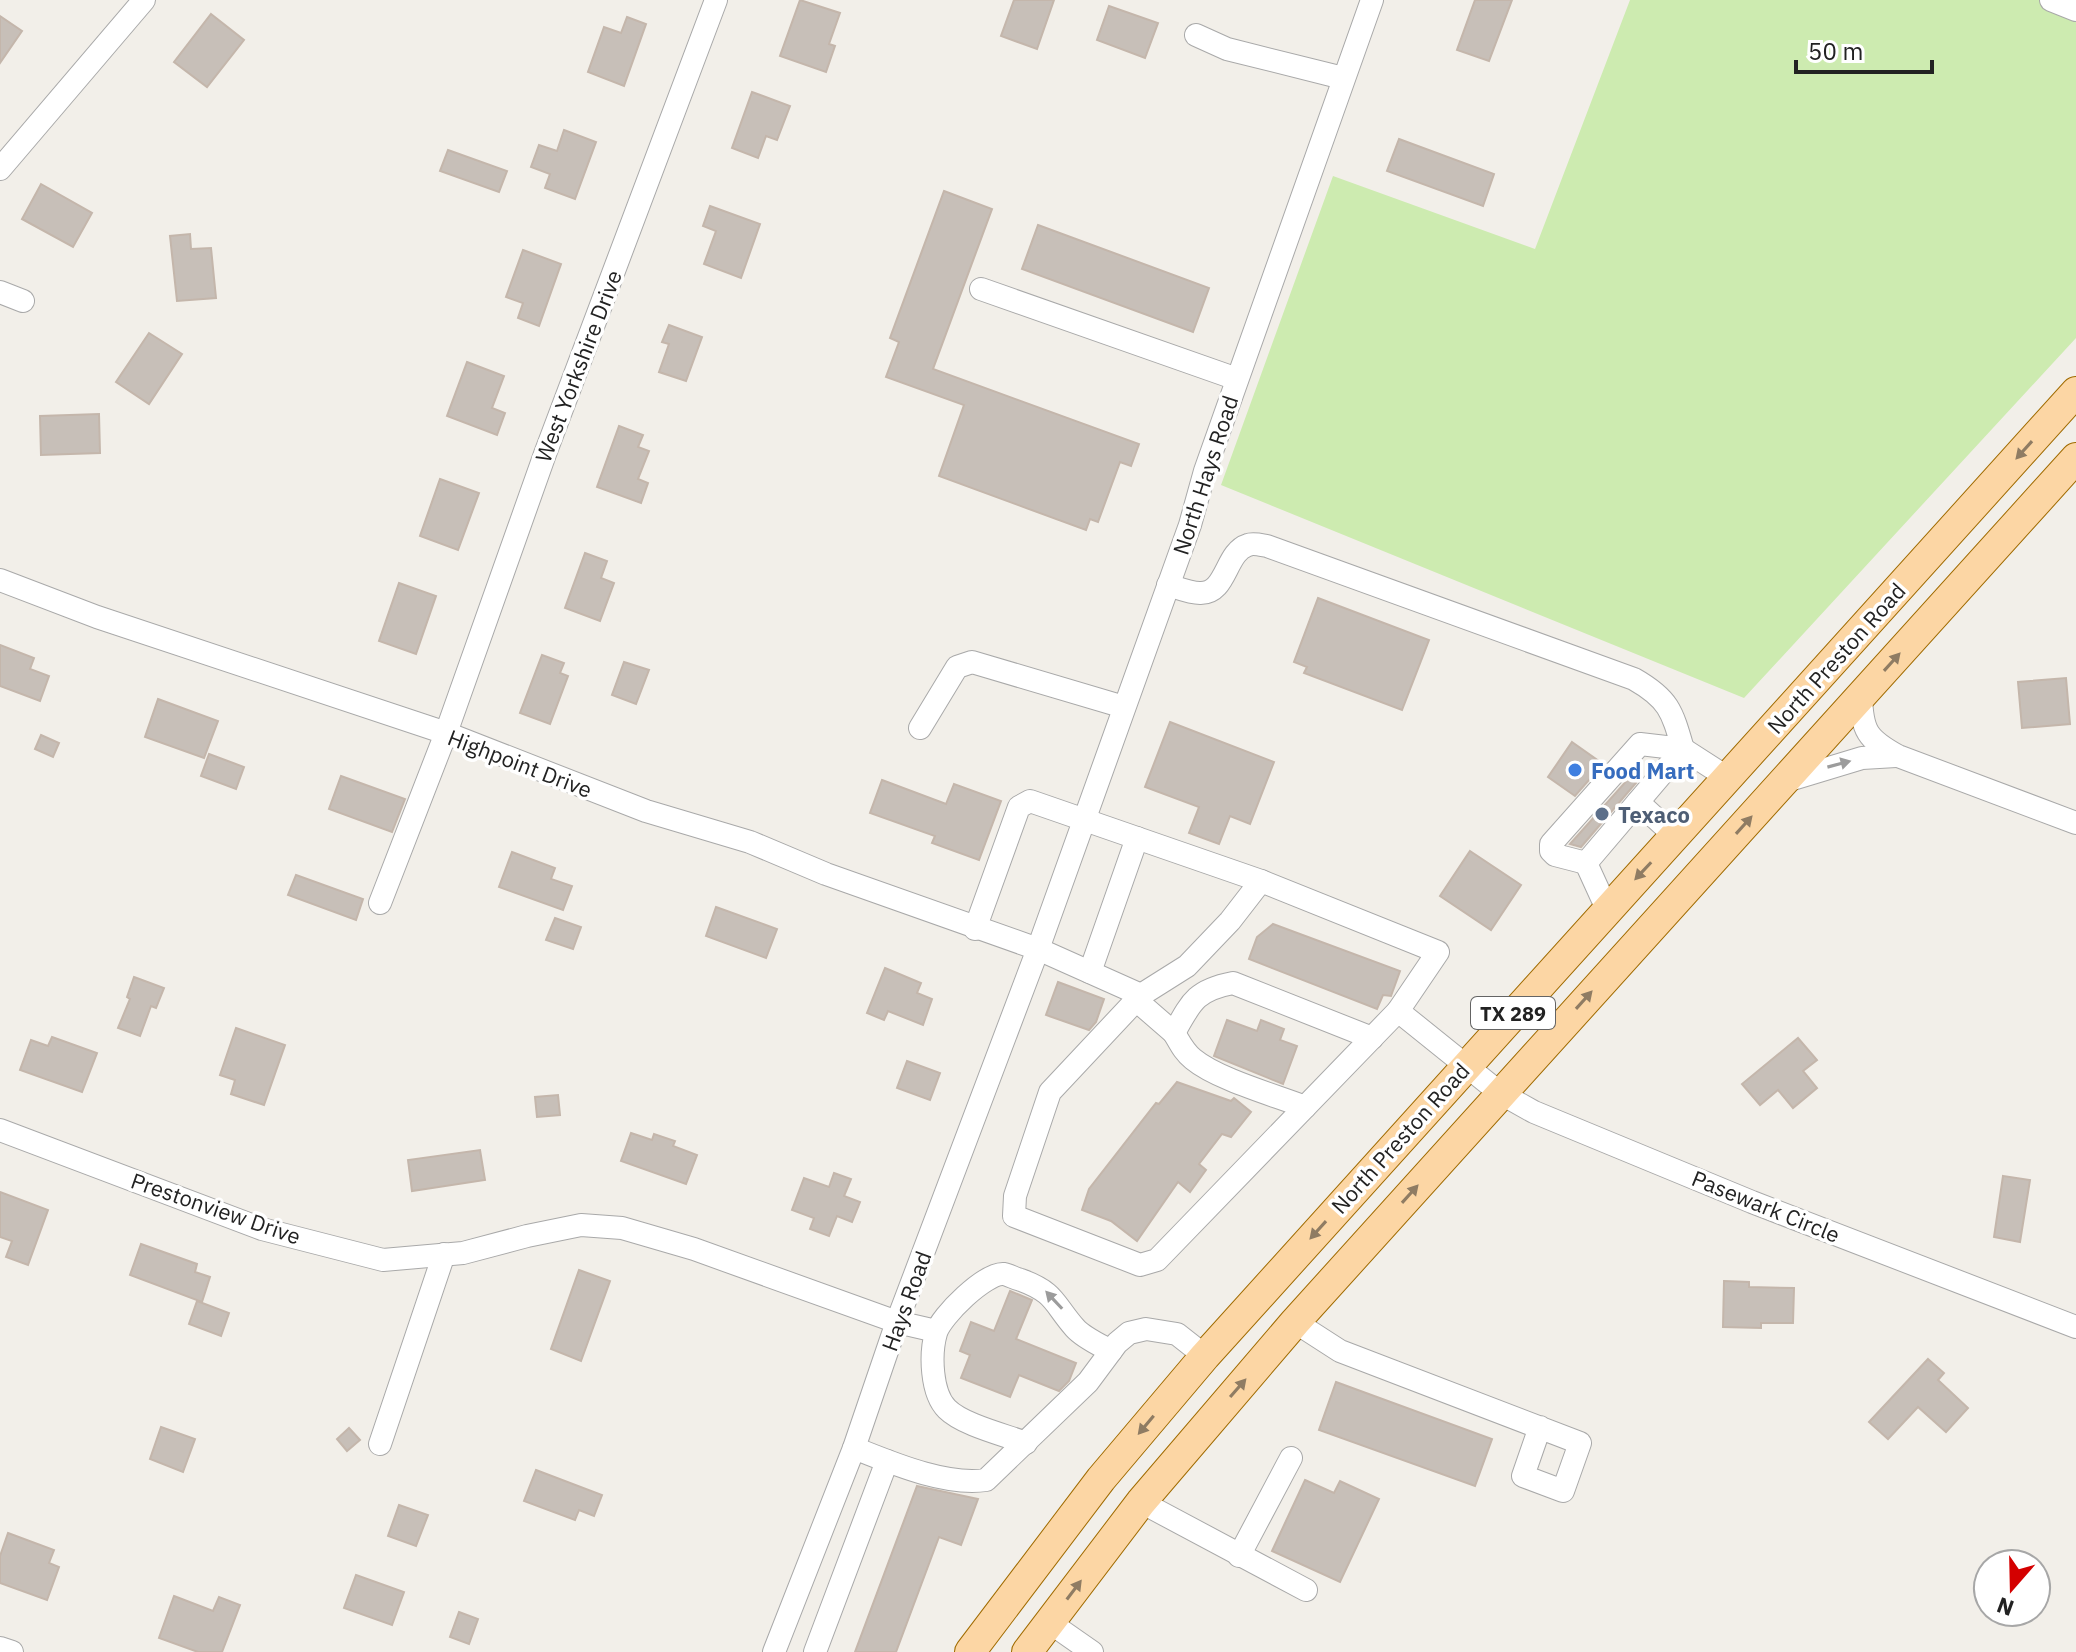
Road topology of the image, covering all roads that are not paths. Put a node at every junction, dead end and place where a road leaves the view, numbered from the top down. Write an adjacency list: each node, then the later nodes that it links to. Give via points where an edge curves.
1 (144, 0): 8 (street)
2 (716, 0): 20 (street, West Yorkshire Drive)
3 (1372, 0): 7 (street, North Hays Road)
4 (2051, 0): 5 (street)
5 (2076, 10)
6 (1196, 35): 7 (street, via 1227,49)
7 (1343, 78): 12 (street, North Hays Road)
8 (0, 169)
9 (981, 289): 12 (street)
10 (0, 292): 11 (street)
11 (23, 301)
12 (1237, 379): 16 (street, North Hays Road)
13 (2076, 392): 23 (main road, North Preston Road / TX 289, one-way to 23)
14 (2076, 458): 17 (main road, North Preston Road / TX 289, one-way to 14)
15 (0, 580): 20 (street, Highpoint Drive)
16 (1168, 585): 18 (street, North Hays Road); 21 (street, via 1210,591 1236,552 1249,544 1267,546 1634,679 1658,693 1674,717)
17 (1861, 696): 22 (street, via 1866,731 1876,744); 24 (main road, North Preston Road / TX 289)
18 (1124, 707): 19 (street, via 972,662 957,667); 26 (street, North Hays Road)
19 (920, 728)
20 (446, 733): 32 (street, West Yorkshire Drive); 34 (street, Highpoint Drive)
21 (1683, 749): 23 (street); 25 (street); 30 (street, via 1640,744 1551,844 1555,855)
22 (1898, 756): 24 (street, one-way to 22, via 1862,758); 27 (street)
23 (1728, 778): 28 (main road, North Preston Road / TX 289)
24 (1783, 782): 42 (main road, North Preston Road / TX 289, one-way to 24)
25 (1638, 802): 28 (street); 30 (street)
26 (1084, 821): 29 (street); 34 (street, via 1030,801 1019,807); 35 (street, North Hays Road)
27 (2076, 823)
28 (1675, 836): 33 (main road, North Preston Road / TX 289, one-way to 33)
29 (1137, 838): 31 (street); 36 (street)
30 (1586, 863): 33 (street)
31 (1261, 881): 37 (street, via 1187,966); 38 (street, via 1438,952)
32 (380, 903)
33 (1607, 909): 41 (main road, North Preston Road / TX 289)
34 (975, 929): 35 (street, Highpoint Drive)
35 (1038, 949): 36 (street, Highpoint Drive); 46 (street, Hays Road)
36 (1090, 972): 37 (street, Highpoint Drive)
37 (1139, 997): 39 (street, Highpoint Drive); 43 (street, via 1050,1092 1015,1196 1014,1216 1140,1265 1157,1260)
38 (1398, 1011): 40 (street); 41 (street, Pasewark Circle)
39 (1174, 1033): 40 (street, via 1199,994 1233,983); 43 (street, Highpoint Drive, via 1194,1060 1213,1071)
40 (1372, 1038): 43 (street)
41 (1465, 1066): 42 (street, Pasewark Circle); 51 (main road, North Preston Road / TX 289, one-way to 51)
42 (1500, 1093): 47 (main road, North Preston Road / TX 289, one-way to 42); 48 (street, Pasewark Circle, via 1752,1202)
43 (1305, 1107)
44 (0, 1130): 45 (street, Prestonview Drive, via 262,1229 383,1260)
45 (444, 1254): 46 (street, Prestonview Drive, via 581,1225 622,1228); 54 (street)
46 (897, 1322): 49 (street, Prestonview Drive); 55 (street, Hays Road)
47 (1295, 1322): 52 (street, via 1340,1351); 58 (main road, North Preston Road / TX 289, one-way to 47)
48 (2076, 1327)
49 (936, 1331): 50 (street, one-way to 49, via 1076,1330 1043,1288 1002,1274 988,1278); 53 (street, via 933,1371 937,1395 949,1411)
50 (1111, 1351): 51 (street, via 1129,1333 1146,1329 1177,1334); 53 (street, via 1088,1382)
51 (1205, 1356): 66 (main road, North Preston Road / TX 289, one-way to 66, via 1101,1479)
52 (1540, 1427)
53 (1026, 1443): 57 (street, via 986,1480 965,1483)
54 (380, 1444)
55 (854, 1448): 57 (street); 64 (street, Hays Road)
56 (1291, 1458): 59 (street)
57 (887, 1461): 65 (street)
58 (1141, 1502): 59 (street); 61 (main road, North Preston Road / TX 289, one-way to 58)
59 (1239, 1556): 60 (street)
60 (1306, 1590)
61 (1049, 1622): 67 (main road, North Preston Road / TX 289); 68 (street)
62 (0, 1648): 63 (street)
63 (12, 1652)
64 (774, 1652)
65 (815, 1652)
66 (970, 1652)
67 (1027, 1652)
68 (1092, 1652)

